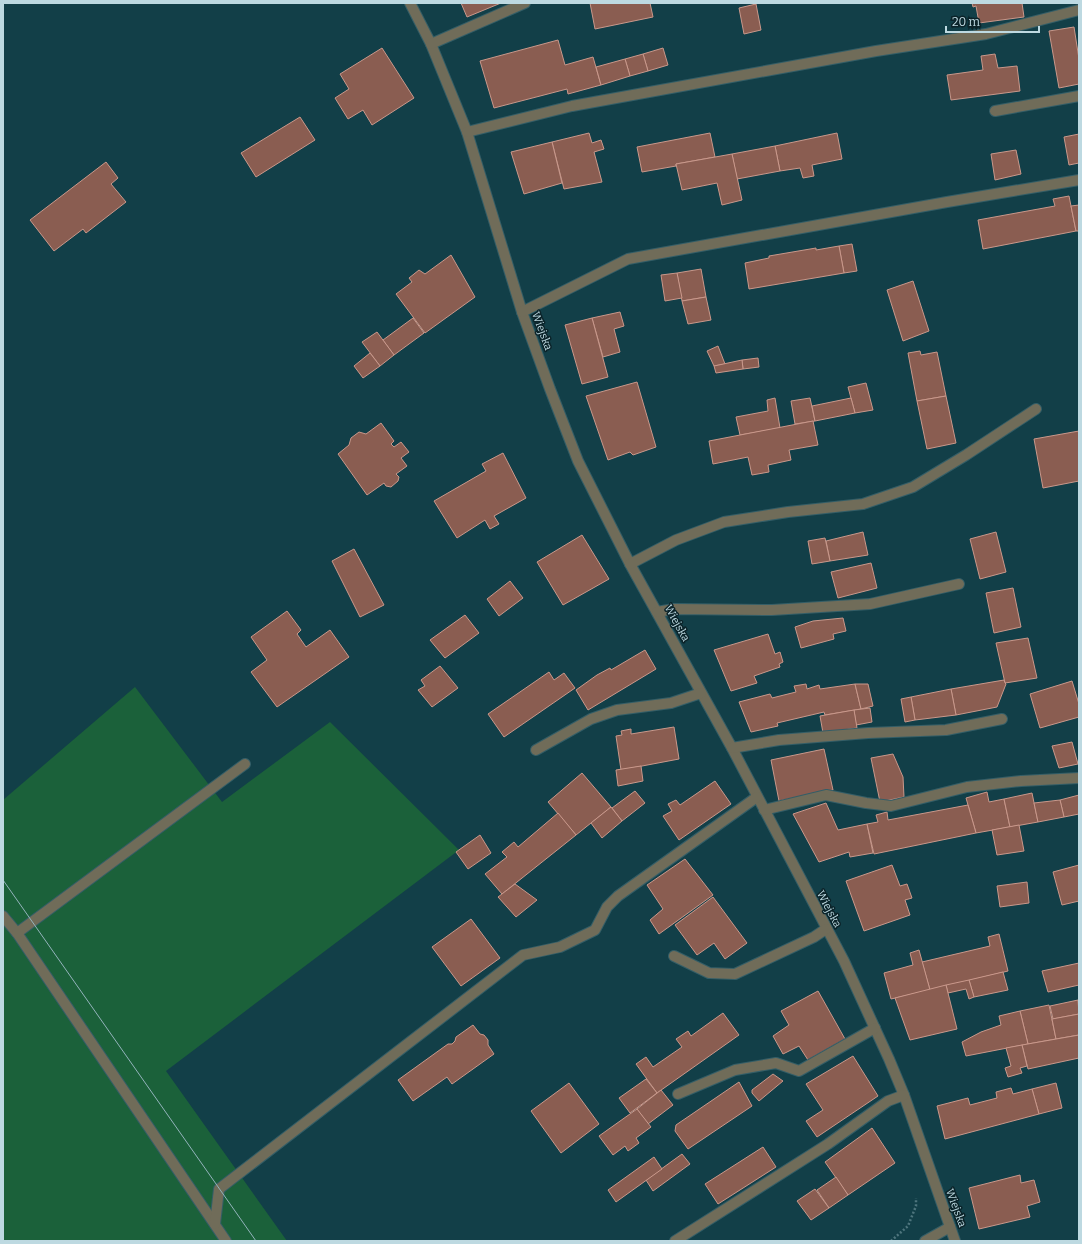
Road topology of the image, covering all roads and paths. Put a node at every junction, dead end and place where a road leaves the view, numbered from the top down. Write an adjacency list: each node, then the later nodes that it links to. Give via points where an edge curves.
1 (410, 3): 4 (street, Wiejska)
2 (525, 3): 4 (street)
3 (1079, 10): 7 (street, via 986,34 572,106)
4 (431, 44): 7 (street, Wiejska)
5 (1079, 96): 6 (street)
6 (995, 112)
7 (467, 132): 9 (street, Wiejska)
8 (1079, 180): 9 (street, via 628,259)
9 (522, 312): 11 (street, Wiejska, via 578,461)
10 (1036, 409): 11 (street, via 913,487 863,504 724,522 676,540)
11 (630, 564): 13 (street, Wiejska)
12 (959, 584): 13 (street, via 870,604 772,610 674,609)
13 (657, 612): 14 (street, Wiejska)
14 (701, 693): 16 (street, Wiejska); 17 (street, via 671,703 617,710 591,719)
15 (1002, 719): 16 (street, via 946,730 779,740)
16 (732, 748): 20 (street, Wiejska)
17 (536, 750)
18 (245, 764): 24 (street)
19 (1079, 778): 21 (street, via 967,787 891,806 826,795)
20 (757, 797): 21 (street, Wiejska); 29 (street, via 618,896 608,907 596,930 560,947 523,956 219,1189)
21 (764, 810): 23 (street, Wiejska)
22 (3, 916): 24 (street)
23 (826, 929): 25 (street, via 735,974 709,972); 26 (street, Wiejska)
24 (17, 933): 29 (street)
25 (674, 956)
26 (875, 1028): 27 (street, via 800,1071 776,1063 735,1070); 28 (street, Wiejska)
27 (678, 1094)
28 (904, 1096): 30 (street, Wiejska); 32 (street, via 888,1101 828,1144)
29 (215, 1224): 31 (street)
30 (950, 1227): 33 (street); 34 (street, Wiejska)
31 (226, 1241)
32 (675, 1241)
33 (925, 1241)
34 (955, 1241)

